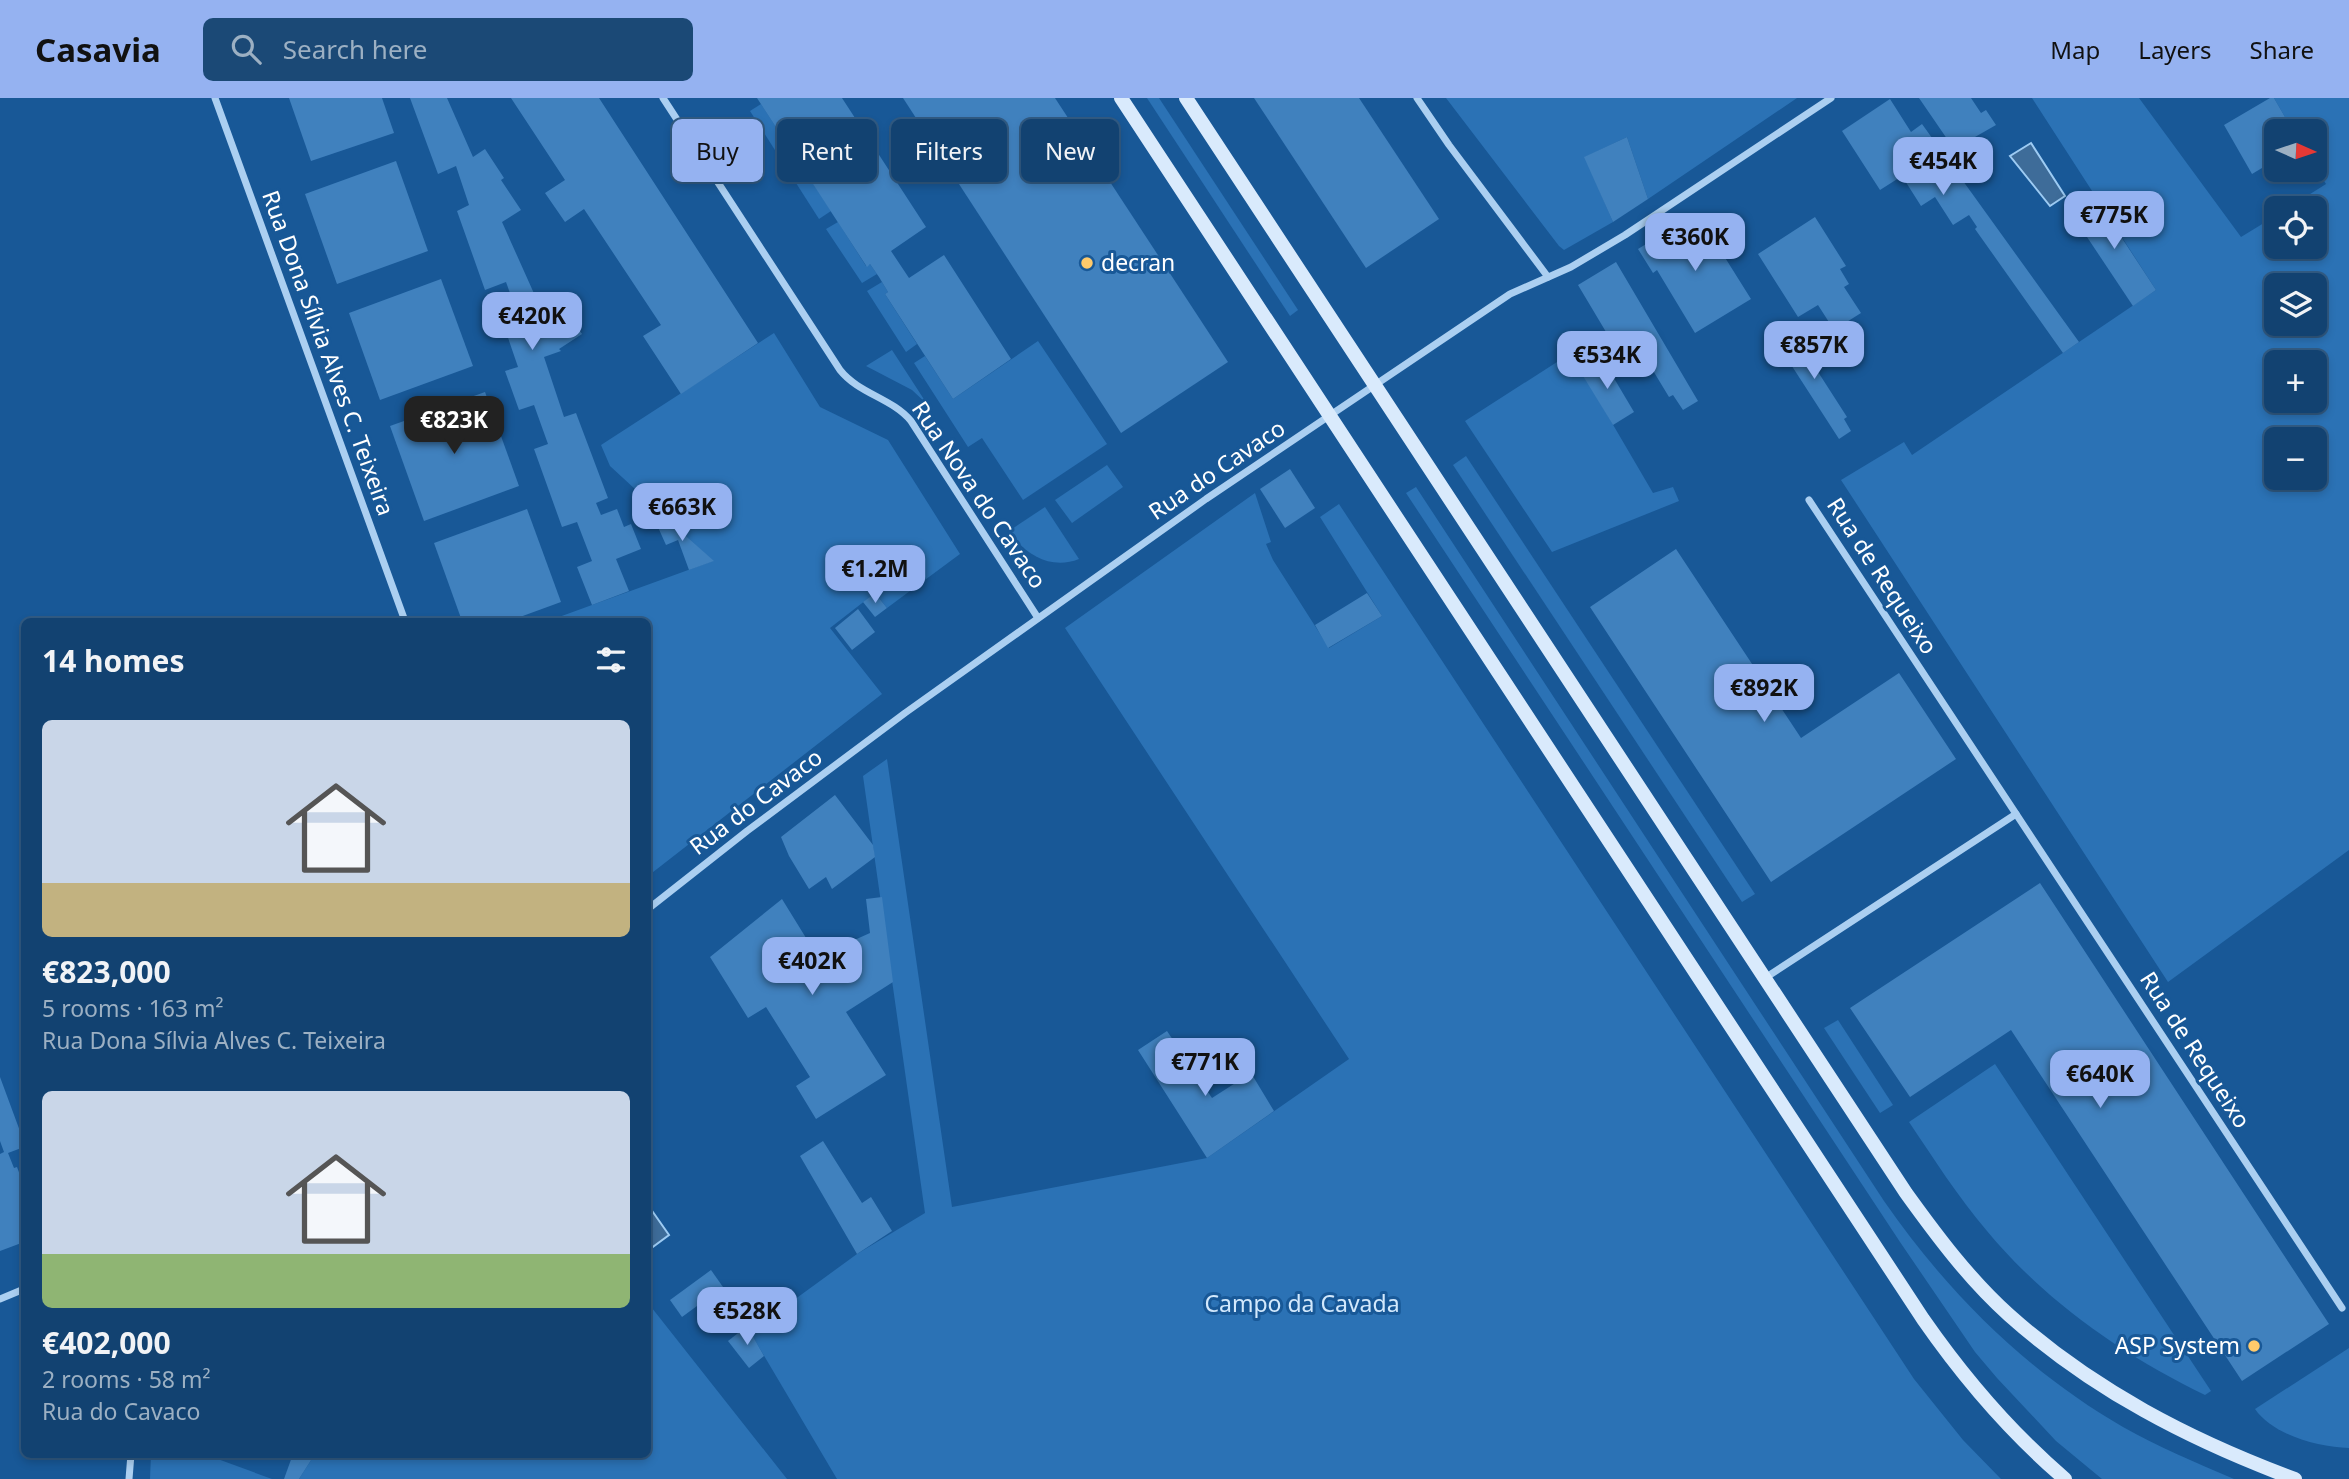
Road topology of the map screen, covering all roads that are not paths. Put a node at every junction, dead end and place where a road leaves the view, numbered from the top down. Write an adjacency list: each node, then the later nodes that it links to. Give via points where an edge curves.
1 (215, 98): 11 (street, Rua Dona Sílvia Alves C. Teixeira)
2 (663, 98): 12 (street, Rua Nova do Cavaco, via 840,370 911,421)
3 (1121, 98): 9 (main road)
4 (1186, 98): 8 (main road)
5 (1417, 98): 7 (street)
6 (1831, 98): 7 (street, Rua do Cavaco, via 1625,235)
7 (1548, 277): 8 (street, Rua do Cavaco, via 1510,294)
8 (1376, 385): 9 (street, Rua do Cavaco); 15 (main road)
9 (1329, 416): 12 (street, Rua do Cavaco); 21 (main road, via 1923,1319 1984,1399)
10 (1809, 500): 13 (street, Rua de Requeixo)
11 (404, 618)
12 (1038, 618): 14 (street, Rua do Cavaco, via 894,721)
13 (2015, 814): 15 (street); 18 (street, Rua de Requeixo)
14 (651, 907)
15 (1765, 978): 22 (main road, via 1913,1203 2009,1315 2088,1378 2150,1415)
16 (21, 1290): 17 (street)
17 (0, 1299)
18 (2342, 1308)
19 (131, 1458): 20 (street)
20 (129, 1479)
21 (2065, 1479)
22 (2295, 1479)

